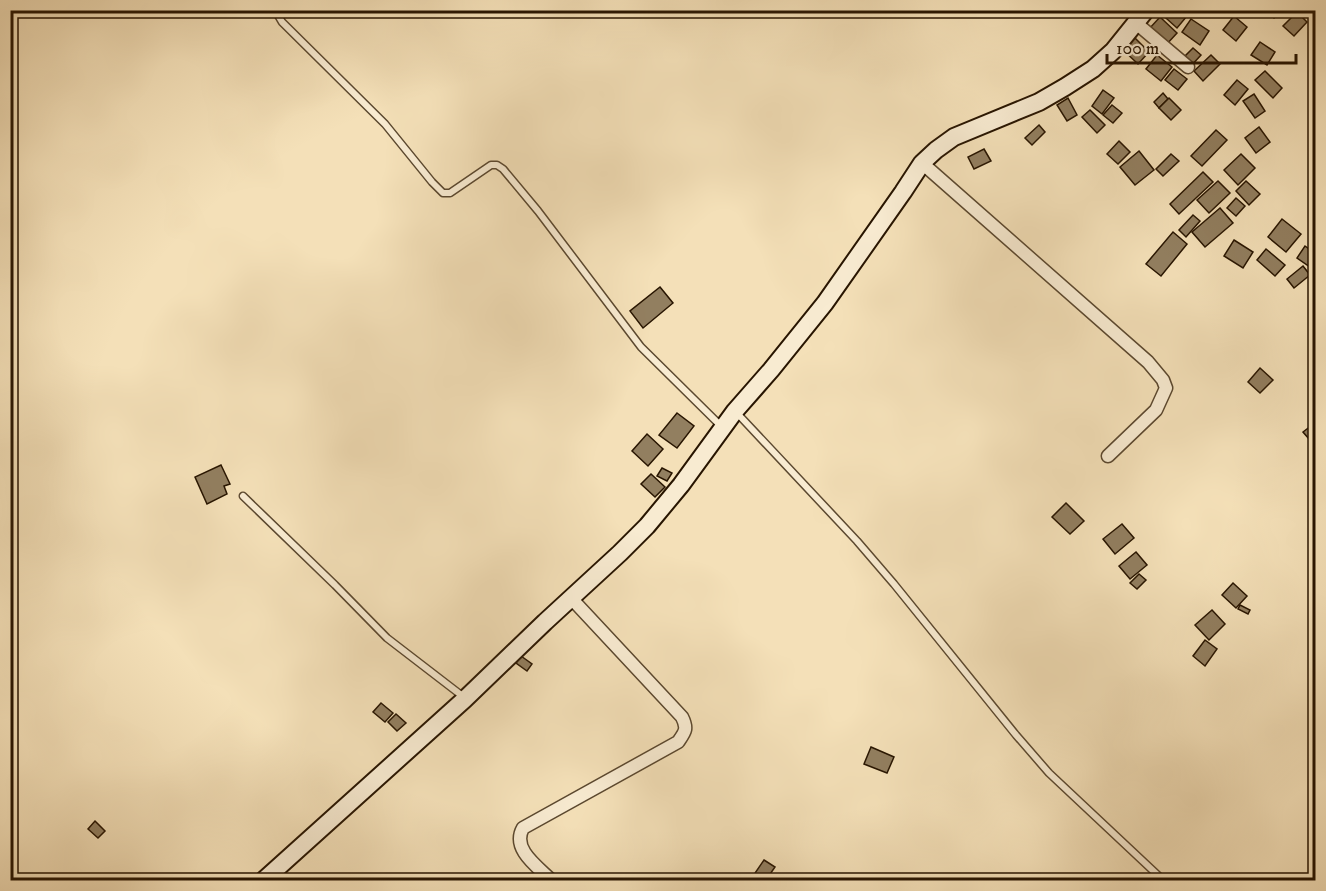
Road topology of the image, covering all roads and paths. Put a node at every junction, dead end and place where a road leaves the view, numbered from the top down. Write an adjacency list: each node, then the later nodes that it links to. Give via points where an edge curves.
1 (275, 10): 6 (lane, via 282,22 385,124 443,193 450,193 491,165 503,169 641,346)
2 (1141, 17): 3 (street); 4 (street, via 1093,69 1039,102 954,137)
3 (1188, 68)
4 (922, 163): 5 (street, via 825,303); 7 (street, via 1148,362 1163,380 1166,388 1156,410)
5 (735, 411): 6 (street); 13 (lane, via 857,541 1049,773)
6 (723, 428): 9 (street, via 647,526)
7 (1108, 456)
8 (243, 496): 10 (lane, via 387,638)
9 (571, 598): 10 (street); 12 (street, via 686,725 678,742 523,828 519,839 525,854)
10 (465, 699): 11 (street)
11 (264, 880)
12 (551, 880)
13 (1163, 880)

